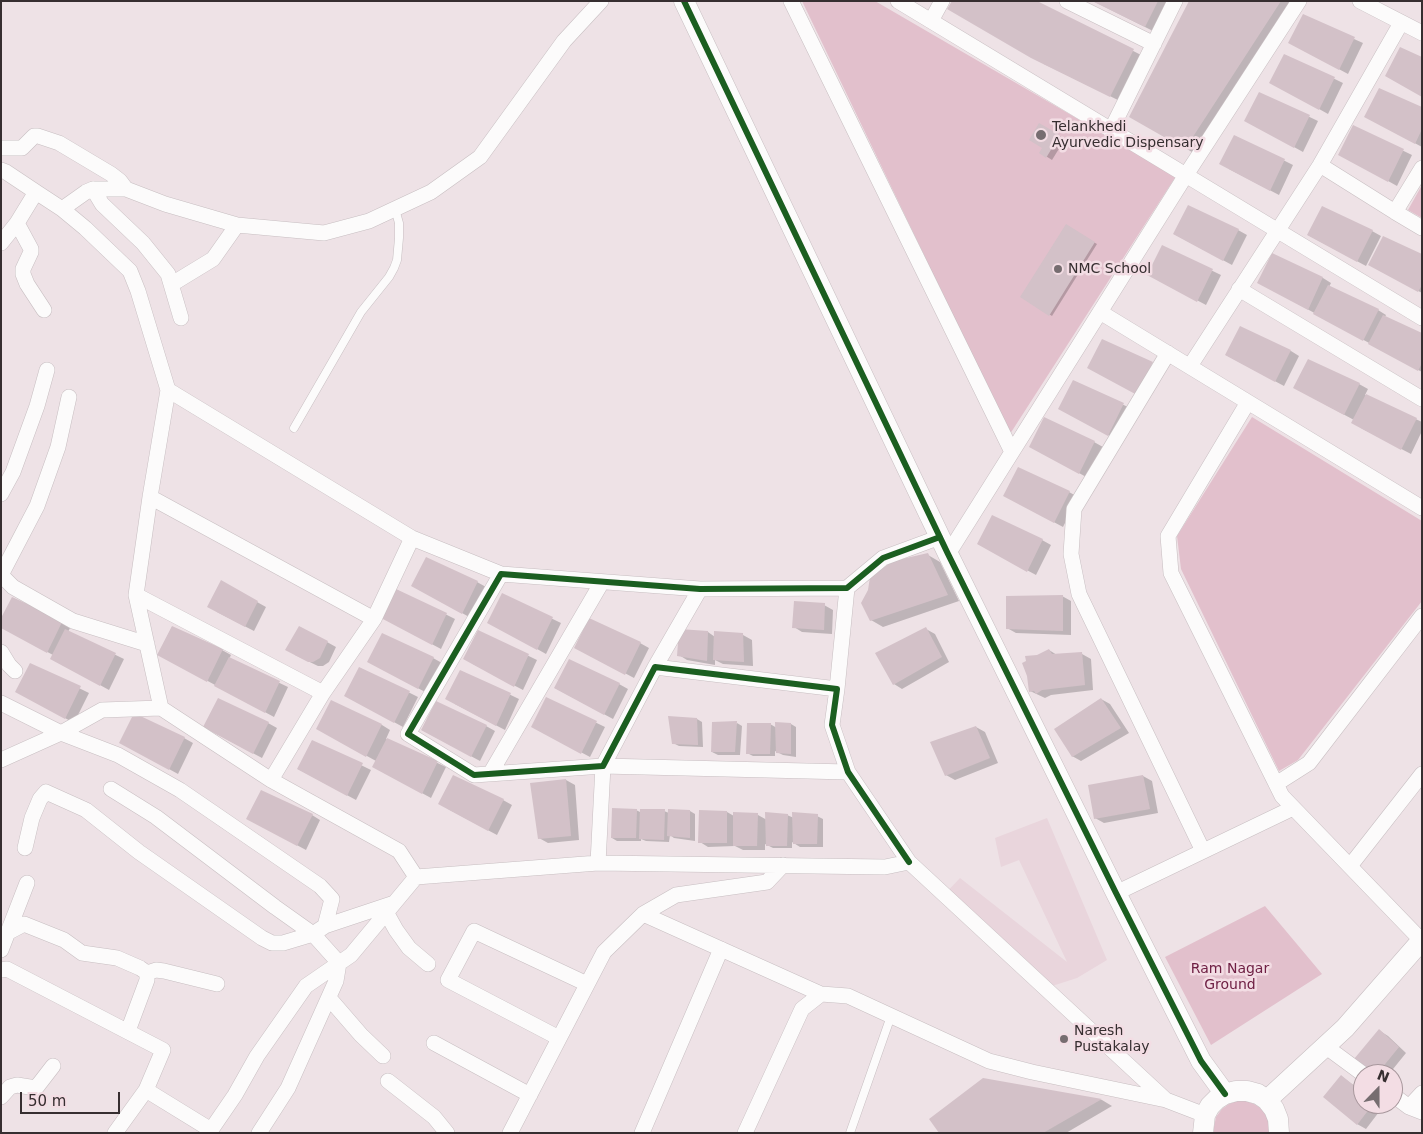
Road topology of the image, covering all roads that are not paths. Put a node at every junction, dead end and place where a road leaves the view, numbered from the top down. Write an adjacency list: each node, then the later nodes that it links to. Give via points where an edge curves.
1 (601, 1): 25 (street, via 564,41 480,157 431,192)
2 (684, 1): 51 (street)
3 (791, 1): 46 (street)
4 (898, 1): 11 (street)
5 (942, 1): 11 (street)
6 (1067, 1): 14 (street)
7 (1176, 1): 14 (street)
8 (1299, 1): 20 (street)
9 (1360, 1): 10 (street)
10 (1381, 6): 12 (street)
11 (931, 21): 15 (street)
12 (1401, 22): 13 (street); 17 (street)
13 (1422, 33)
14 (1154, 44): 15 (street)
15 (1111, 130): 20 (street)
16 (1, 148): 22 (street, via 22,148 34,136 59,143 111,174)
17 (1320, 165): 26 (street); 30 (street)
18 (1422, 168): 26 (street)
19 (1, 170): 23 (street)
20 (1186, 175): 30 (street); 35 (street)
21 (93, 189): 22 (street); 24 (street); 32 (street, via 102,204 156,257)
22 (126, 190): 28 (street)
23 (36, 192): 24 (street); 27 (street)
24 (62, 209): 41 (street, via 130,271)
25 (395, 209): 28 (street, via 369,221 324,233); 45 (lane, via 399,238 394,268 362,312)
26 (1395, 212): 29 (street)
27 (17, 223): 31 (street); 34 (street, via 32,249 24,274)
28 (237, 226): 32 (street, via 213,259)
29 (1422, 228)
30 (1277, 230): 33 (street); 37 (street)
31 (1, 242)
32 (172, 284): 36 (street)
33 (1239, 289): 39 (street); 43 (street)
34 (44, 310)
35 (1100, 312): 38 (street); 46 (street)
36 (181, 318)
37 (1422, 318)
38 (1168, 353): 39 (street); 78 (street, via 1074,509 1071,554 1078,594)
39 (1190, 366): 44 (street)
40 (47, 370): 47 (street, via 38,406 13,472)
41 (168, 390): 48 (street); 50 (street)
42 (69, 397): 59 (street, via 58,447 37,506 1,575 13,587 73,621)
43 (1422, 399)
44 (1248, 402): 49 (street); 74 (street, via 1168,536 1172,574)
45 (294, 428)
46 (1012, 452): 51 (street)
47 (1, 494)
48 (150, 497): 56 (street); 58 (street)
49 (1422, 508)
50 (412, 538): 52 (street); 58 (street)
51 (944, 546): 54 (street, via 883,558); 85 (street)
52 (501, 574): 53 (street); 71 (street, via 408,734 474,775)
53 (602, 582): 55 (street); 71 (street)
54 (847, 588): 55 (street); 63 (street)
55 (700, 589): 61 (street)
56 (136, 594): 59 (street); 64 (street)
57 (1422, 616): 74 (street, via 1309,763)
58 (374, 619): 64 (street)
59 (147, 644): 66 (street)
60 (1, 652): 62 (street)
61 (654, 667): 63 (street); 69 (street)
62 (15, 671)
63 (837, 689): 70 (street, via 832,725)
64 (323, 692): 73 (street)
65 (1, 703): 67 (street)
66 (161, 708): 67 (street, via 102,710); 73 (street)
67 (61, 733): 68 (street); 88 (street, via 118,755 180,790 320,886 332,899)
68 (1, 760)
69 (603, 766): 70 (street); 71 (street); 80 (street)
70 (848, 772): 79 (street)
71 (490, 774)
72 (1422, 774): 82 (street)
73 (271, 780): 83 (street, via 399,851)
74 (1276, 784): 76 (street)
75 (111, 789): 88 (street, via 156,817 275,907)
76 (1293, 808): 78 (street); 82 (street)
77 (25, 848): 88 (street, via 40,799 50,792 86,810 139,852 262,938 272,943 283,943)
78 (1203, 851): 85 (street)
79 (909, 862): 81 (street, via 885,866); 115 (street)
80 (598, 863): 81 (street); 83 (street)
81 (783, 866): 87 (street, via 767,882 676,895)
82 (1350, 866): 90 (street)
83 (416, 877): 86 (street)
84 (27, 883): 89 (street)
85 (1116, 893): 112 (street, via 1202,1061)
86 (390, 907): 88 (street); 93 (street, via 350,955); 94 (street, via 396,930 409,948)
87 (643, 914): 91 (street); 98 (street, via 604,952)
88 (319, 930): 93 (street)
89 (8, 933): 92 (street); 96 (street, via 24,924 64,940 82,953 117,958)
90 (1421, 940): 105 (street, via 1346,1028)
91 (720, 949): 99 (street); 124 (street)
92 (1, 950)
93 (339, 963): 100 (street); 110 (street, via 306,986 256,1056 211,1130)
94 (428, 964)
95 (1, 970): 102 (street, via 8,969)
96 (147, 973): 97 (street, via 164,970); 102 (street)
97 (217, 984)
98 (587, 984): 103 (street); 103 (street, via 474,931 448,980)
99 (821, 994): 101 (street, via 848,996); 125 (street, via 802,1009)
100 (329, 998): 106 (street); 121 (street, via 288,1088)
101 (891, 1016): 115 (street, via 989,1061); 126 (lane)
102 (128, 1031): 110 (street, via 163,1050)
103 (559, 1038): 113 (street)
104 (434, 1044): 113 (street)
105 (1325, 1046): 108 (street); 116 (street)
106 (383, 1056)
107 (53, 1066): 114 (street, via 36,1088 17,1085 10,1087)
108 (1353, 1067)
109 (388, 1081): 122 (street, via 434,1118)
110 (146, 1090): 120 (street)
111 (1422, 1093): 118 (street)
112 (1225, 1094): 116 (street, via 1247,1090); 119 (street, via 1216,1099)
113 (530, 1095): 123 (street)
114 (1, 1097)
115 (1166, 1100): 119 (street)
116 (1267, 1100): 127 (street, via 1278,1119)
117 (1403, 1102): 118 (street)
118 (1415, 1110)
119 (1204, 1124)
120 (114, 1133)
121 (260, 1133)
122 (446, 1133)
123 (510, 1133)
124 (642, 1133)
125 (745, 1133)
126 (850, 1133)
127 (1279, 1133)

